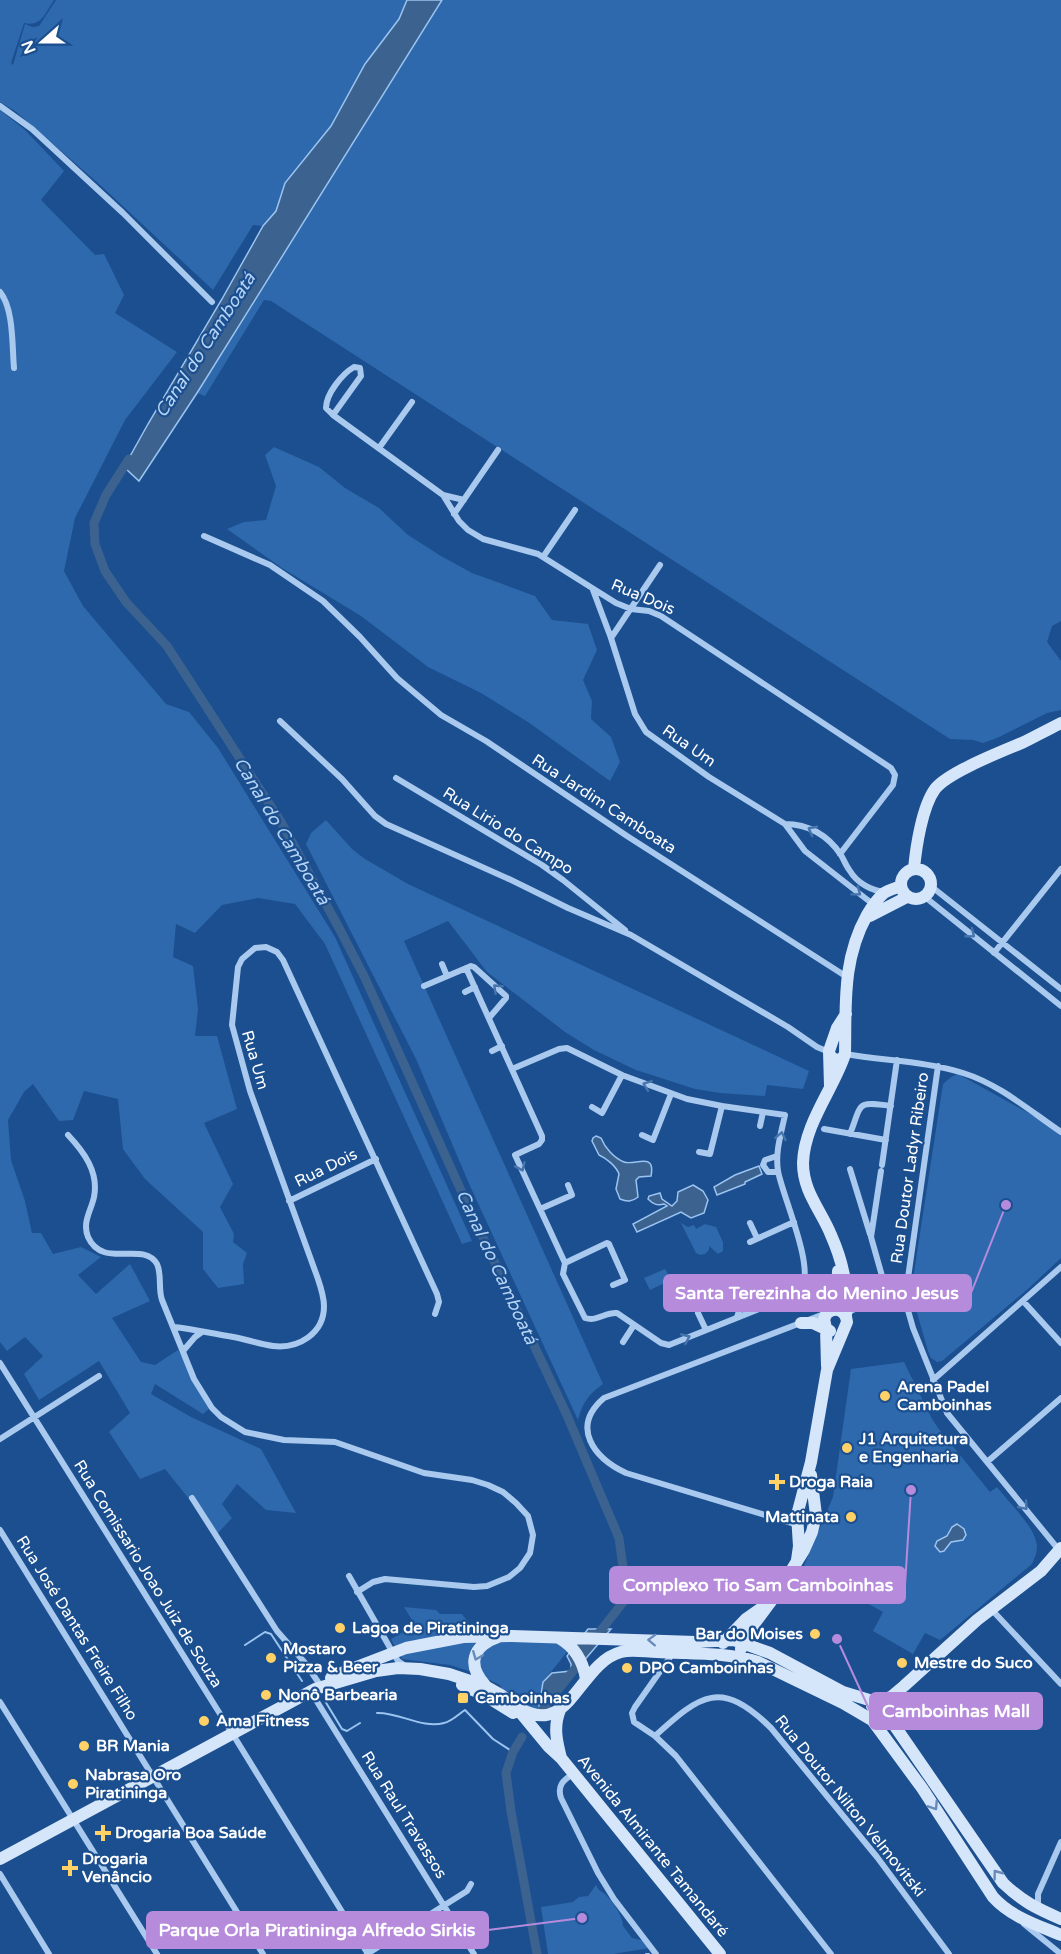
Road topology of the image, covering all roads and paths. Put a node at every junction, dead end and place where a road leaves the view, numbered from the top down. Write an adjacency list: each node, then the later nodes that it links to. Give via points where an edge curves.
1 (0, 106): 3 (street, via 32,129 123,213)
2 (0, 292): 4 (street, via 9,313)
3 (212, 302)
4 (14, 368)
5 (411, 402): 7 (street)
6 (333, 415): 6 (street, via 326,408 326,401 344,373 360,368 361,376); 7 (street, Rua Dois)
7 (379, 448): 9 (street, Rua Dois)
8 (498, 450): 10 (street)
9 (443, 495): 10 (street); 12 (street, Rua Dois)
10 (464, 500): 12 (street)
11 (575, 510): 14 (street)
12 (454, 514): 14 (street, Rua Dois, via 483,539)
13 (204, 536): 37 (street, Rua Jardim Camboata, via 270,565 322,601 397,678 441,715)
14 (543, 557): 16 (street, Rua Dois)
15 (660, 565): 17 (street)
16 (592, 589): 17 (street, Rua Dois); 18 (street, Rua Um)
17 (631, 609): 18 (street); 23 (street, Rua Dois, via 654,613 668,621 891,768 895,776 892,785)
18 (611, 638): 22 (street, Rua Um, via 635,714 646,732)
19 (280, 721): 31 (street, Rua Lirio do Campo, via 386,824)
20 (1061, 723): 24 (street, via 990,756 936,788 920,836 922,857)
21 (396, 778): 31 (street, Rua Lirio do Campo, via 542,865)
22 (785, 824): 23 (street, Rua Um, one-way to 22, via 812,829); 29 (street, Rua Um, one-way to 29, via 805,851)
23 (840, 854): 26 (street, Rua Um, via 851,874 874,892)
24 (917, 869): 27 (street, via 903,877); 28 (street, via 928,874)
25 (1061, 869): 32 (street)
26 (885, 892): 27 (street); 29 (street)
27 (904, 892): 28 (street, via 916,900); 30 (street)
28 (928, 892): 32 (street); 33 (street, one-way to 33)
29 (874, 905): 30 (street)
30 (864, 921): 37 (street, via 851,950)
31 (631, 935): 47 (street, Rua Lirio do Campo, via 788,1026 817,1047)
32 (1004, 942): 33 (street); 40 (street)
33 (994, 953): 42 (street)
34 (442, 964): 36 (street)
35 (466, 968): 36 (street); 39 (street); 44 (street, one-way to 35, via 506,996 474,967)
36 (447, 976): 38 (street)
37 (847, 977): 43 (street)
38 (424, 986)
39 (475, 987): 41 (street); 44 (street)
40 (1061, 989)
41 (465, 992)
42 (1061, 1006)
43 (846, 1014): 47 (street); 48 (street)
44 (489, 1018): 45 (street)
45 (502, 1046): 46 (street); 51 (street)
46 (492, 1051)
47 (830, 1051): 48 (street, via 835,1060); 53 (street)
48 (845, 1054): 49 (street); 53 (street)
49 (897, 1060): 50 (street); 56 (street)
50 (938, 1066): 63 (street, via 988,1084); 88 (street, Rua Doutor Ladyr Ribeiro)
51 (512, 1070): 52 (street, via 567,1048); 58 (street)
52 (622, 1075): 54 (street, one-way to 52); 57 (street, via 602,1113)
53 (830, 1087): 81 (street, via 805,1148 804,1176)
54 (671, 1094): 55 (street); 66 (street, via 653,1140)
55 (722, 1106): 60 (street); 68 (street, via 710,1154)
56 (891, 1106): 64 (street, via 864,1104); 67 (street)
57 (592, 1107)
58 (529, 1108): 59 (street); 75 (street, one-way to 75, via 542,1140 515,1155)
59 (521, 1111)
60 (763, 1112): 61 (street); 69 (street, one-way to 60, via 785,1116)
61 (760, 1126)
62 (824, 1130): 64 (street)
63 (1061, 1132)
64 (850, 1134): 67 (street)
65 (68, 1135): 96 (street, via 91,1164 94,1196 86,1227 89,1238 95,1247 109,1254 142,1254 152,1258 158,1266 159,1289)
66 (642, 1135)
67 (886, 1140): 78 (street)
68 (699, 1152)
69 (777, 1156): 72 (street); 72 (street, via 765,1160 763,1166 768,1172)
70 (375, 1159): 74 (street, Rua Dois); 74 (street, Rua Um, via 283,960 266,946 255,948 238,967 232,1025 250,1091); 91 (street, Rua Um, via 437,1294)
71 (850, 1169): 78 (street)
72 (778, 1172): 76 (street)
73 (568, 1185): 75 (street, via 572,1195)
74 (289, 1202): 99 (street, Rua Um, via 323,1295 325,1308 317,1331 287,1346)
75 (540, 1209): 82 (street)
76 (794, 1222): 79 (street); 92 (street, via 802,1252 801,1289)
77 (750, 1223): 79 (street)
78 (871, 1237): 87 (street, via 886,1290)
79 (757, 1238): 80 (street)
80 (750, 1242)
81 (837, 1251): 90 (street, via 838,1286); 93 (street, via 846,1281)
82 (565, 1263): 84 (street, via 607,1243 625,1280); 95 (street, via 563,1274 585,1318 593,1320 613,1312)
83 (1061, 1267): 86 (street)
84 (613, 1285)
85 (743, 1300): 92 (street)
86 (1023, 1301): 101 (street); 106 (street)
87 (886, 1305): 88 (street); 93 (street, via 858,1307)
88 (907, 1306): 106 (street, Rua Doutor Ladyr Ribeiro)
89 (698, 1313): 98 (street)
90 (827, 1313): 93 (street, via 837,1309); 94 (street); 97 (street)
91 (435, 1314)
92 (737, 1317): 98 (street)
93 (845, 1322): 97 (street, via 836,1332); 104 (street)
94 (801, 1323): 97 (street); 115 (street, via 604,1398 587,1421 595,1449 612,1466)
95 (634, 1325): 98 (street, one-way to 98, via 669,1345); 100 (street)
96 (174, 1327): 99 (street); 102 (street)
97 (826, 1328): 104 (street)
98 (706, 1330)
99 (202, 1332): 102 (street)
100 (623, 1342)
101 (1061, 1343)
102 (183, 1351): 121 (street, via 212,1408 245,1432 284,1440 335,1442 424,1473 472,1480 503,1492 528,1516 533,1535 530,1553 520,1568 497,1583 474,1587 385,1579)
103 (0, 1363): 108 (street, Rua Comissario Joao Juiz de Souza)
104 (827, 1370): 110 (street)
105 (99, 1376): 108 (street)
106 (933, 1380): 111 (street, Rua Doutor Ladyr Ribeiro, via 947,1413)
107 (1061, 1398): 111 (street)
108 (34, 1417): 109 (street); 145 (street, Rua Comissario Joao Juiz de Souza)
109 (0, 1439)
110 (811, 1462): 113 (street); 114 (street)
111 (987, 1462): 118 (street, Rua Doutor Ladyr Ribeiro, one-way to 118)
112 (192, 1498): 136 (street, Rua Raul Travassos, via 273,1625 306,1664)
113 (798, 1510): 114 (street, via 810,1507); 115 (street); 116 (street)
114 (816, 1517): 116 (street, via 811,1526); 119 (street)
115 (781, 1519): 116 (street)
116 (798, 1525): 119 (street)
117 (0, 1530): 149 (street, Rua José Dantas Freire Filho)
118 (1060, 1549): 123 (street, via 1041,1572)
119 (797, 1560): 122 (street)
120 (349, 1576): 121 (street)
121 (357, 1592): 128 (street)
122 (769, 1603): 125 (street, via 746,1618); 127 (street)
123 (992, 1610): 133 (street); 134 (street)
124 (502, 1636): 126 (street, via 558,1637); 128 (street, via 450,1638); 135 (street, one-way to 135, via 483,1645 474,1659 476,1674)
125 (726, 1639): 126 (street, one-way to 126); 127 (street); 130 (street, via 722,1647)
126 (574, 1642): 132 (street)
127 (742, 1642): 130 (street, via 739,1653); 137 (street, via 843,1692)
128 (393, 1653): 131 (street); 136 (street)
129 (673, 1653): 130 (street); 132 (street, via 620,1652); 146 (street, via 632,1713 634,1722)
130 (729, 1657): 139 (street, via 758,1662)
131 (409, 1668): 135 (street, Avenida Almirante Tamandaré, via 449,1674); 136 (street, Avenida Almirante Tamandaré, via 376,1671)
132 (585, 1675): 142 (street)
133 (1061, 1684)
134 (906, 1685): 137 (street); 140 (street); 144 (street, via 893,1706)
135 (485, 1686): 141 (street, Avenida Almirante Tamandaré)
136 (315, 1688): 143 (street, via 340,1687 386,1676 422,1676 484,1695); 145 (street, Avenida Almirante Tamandaré); 158 (street, Rua Raul Travassos)
137 (864, 1697): 140 (street)
138 (0, 1702): 151 (street)
139 (843, 1703): 140 (street, via 860,1709); 150 (street, via 876,1724)
140 (879, 1703): 144 (street)
141 (515, 1706): 142 (street, via 539,1716); 143 (street, Avenida Almirante Tamandaré)
142 (560, 1710): 147 (street, Avenida Almirante Tamandaré, via 556,1735)
143 (533, 1728): 147 (street, Avenida Almirante Tamandaré)
144 (897, 1729): 150 (street)
145 (232, 1733): 149 (street, Avenida Almirante Tamandaré); 166 (street, Rua Comissario Joao Juiz de Souza)
146 (655, 1736): 170 (street, via 696,1779); 171 (street, Rua Doutor Nilton Velmovitski, via 691,1705 704,1699 727,1698 757,1714 877,1857)
147 (561, 1758): 148 (street, Avenida Almirante Tamandaré)
148 (573, 1774): 168 (street, via 561,1784 561,1798 598,1873); 169 (street, Avenida Almirante Tamandaré)
149 (153, 1777): 151 (street, Avenida Almirante Tamandaré); 165 (street, Rua José Dantas Freire Filho)
150 (922, 1778): 157 (street, one-way to 150, via 995,1873); 159 (street, one-way to 159, via 987,1888)
151 (74, 1819): 153 (street, Avenida Almirante Tamandaré); 164 (street)
152 (1061, 1842): 156 (street)
153 (0, 1859)
154 (0, 1874): 163 (street)
155 (471, 1884): 158 (street)
156 (1038, 1894): 157 (street); 160 (street)
157 (1026, 1903): 160 (street)
158 (444, 1905): 166 (street); 167 (street, Rua Raul Travassos)
159 (1003, 1907): 162 (street); 172 (street)
160 (1038, 1910): 161 (street)
161 (1061, 1919)
162 (1061, 1935)
163 (49, 1954)
164 (157, 1954)
165 (263, 1954)
166 (367, 1954)
167 (474, 1954)
168 (656, 1954)
169 (720, 1954)
170 (831, 1954)
171 (949, 1954)
172 (1061, 1954)

